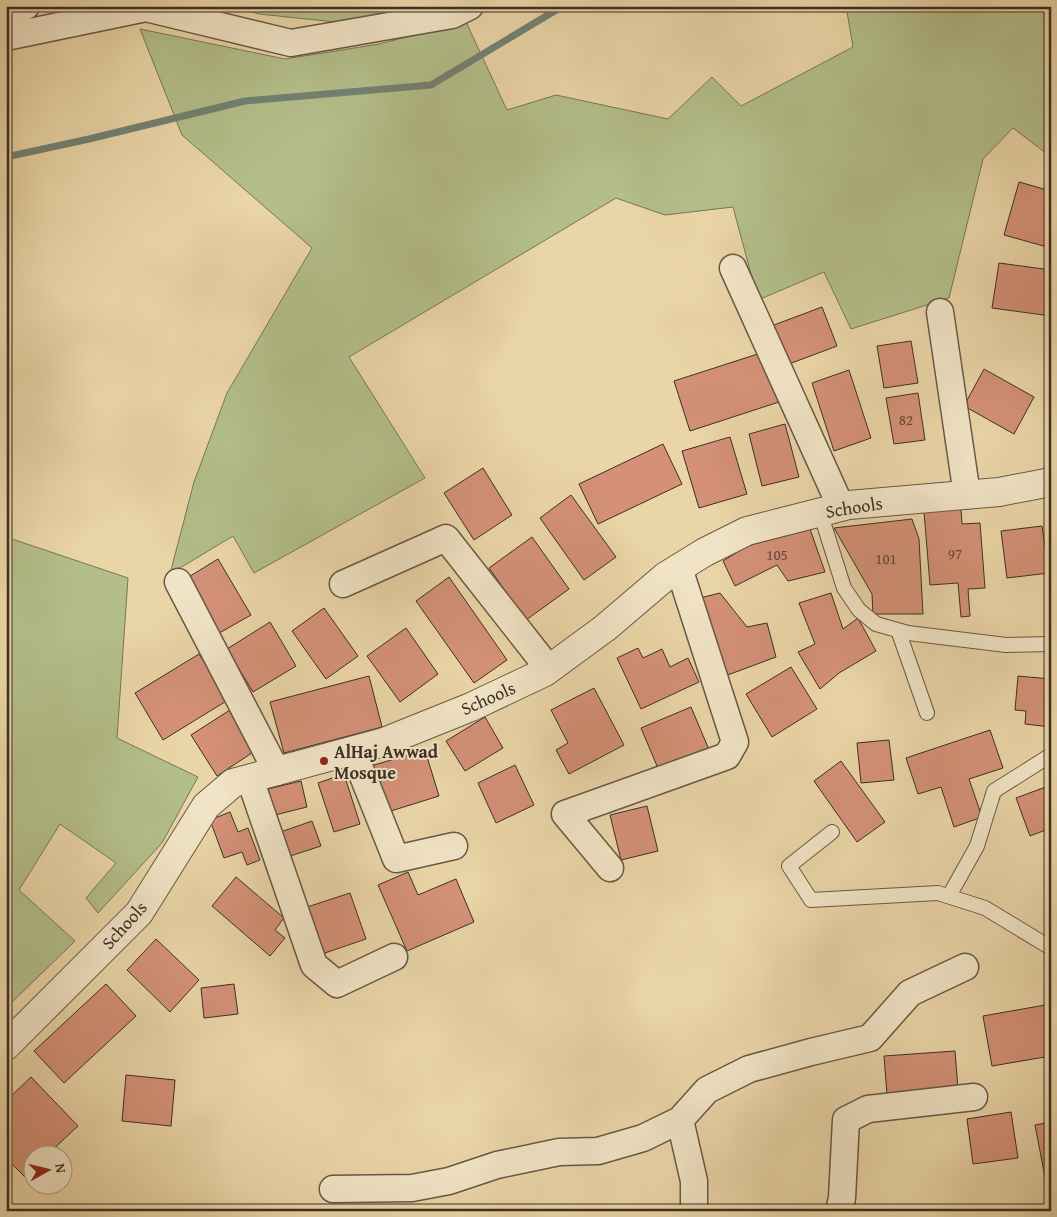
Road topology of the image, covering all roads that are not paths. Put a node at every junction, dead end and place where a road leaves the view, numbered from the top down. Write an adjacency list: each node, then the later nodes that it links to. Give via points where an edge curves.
1 (26, 6): 3 (street)
2 (470, 6): 4 (street, via 452,15 291,43 146,8)
3 (6, 15)
4 (6, 37)
5 (733, 268): 9 (street)
6 (940, 312): 8 (street)
7 (1051, 482): 8 (street, Schools, via 999,492)
8 (967, 494): 9 (street, Schools)
9 (830, 510): 10 (street, Schools, via 747,531); 13 (lane, via 844,588 859,610 876,624)
10 (679, 568): 15 (street, Schools); 23 (street, via 735,742 727,756 565,814)
11 (178, 582): 19 (street)
12 (343, 584): 15 (street, via 446,538)
13 (898, 630): 14 (lane, via 1006,644); 16 (lane)
14 (1051, 644)
15 (549, 669): 17 (street, Schools, via 471,707)
16 (926, 713)
17 (353, 751): 19 (street, Schools); 22 (street, via 396,859)
18 (1051, 755): 24 (lane, via 994,791 977,846)
19 (277, 772): 20 (street, Schools)
20 (250, 779): 26 (street, via 314,965 337,984); 28 (street, Schools, via 233,784 206,806 139,913)
21 (832, 832): 24 (lane, via 788,866 812,900 938,893)
22 (454, 846)
23 (610, 868)
24 (949, 896): 25 (lane, via 985,908)
25 (1051, 948)
26 (394, 957)
27 (965, 967): 30 (street, via 910,993 870,1038 749,1069 707,1090)
28 (6, 1046)
29 (974, 1097): 33 (street, via 868,1109 846,1120)
30 (680, 1120): 31 (street, via 643,1138 598,1151 559,1152 496,1165 440,1183 412,1188); 32 (street, via 694,1181)
31 (333, 1189)
32 (694, 1211)
33 (839, 1211)

